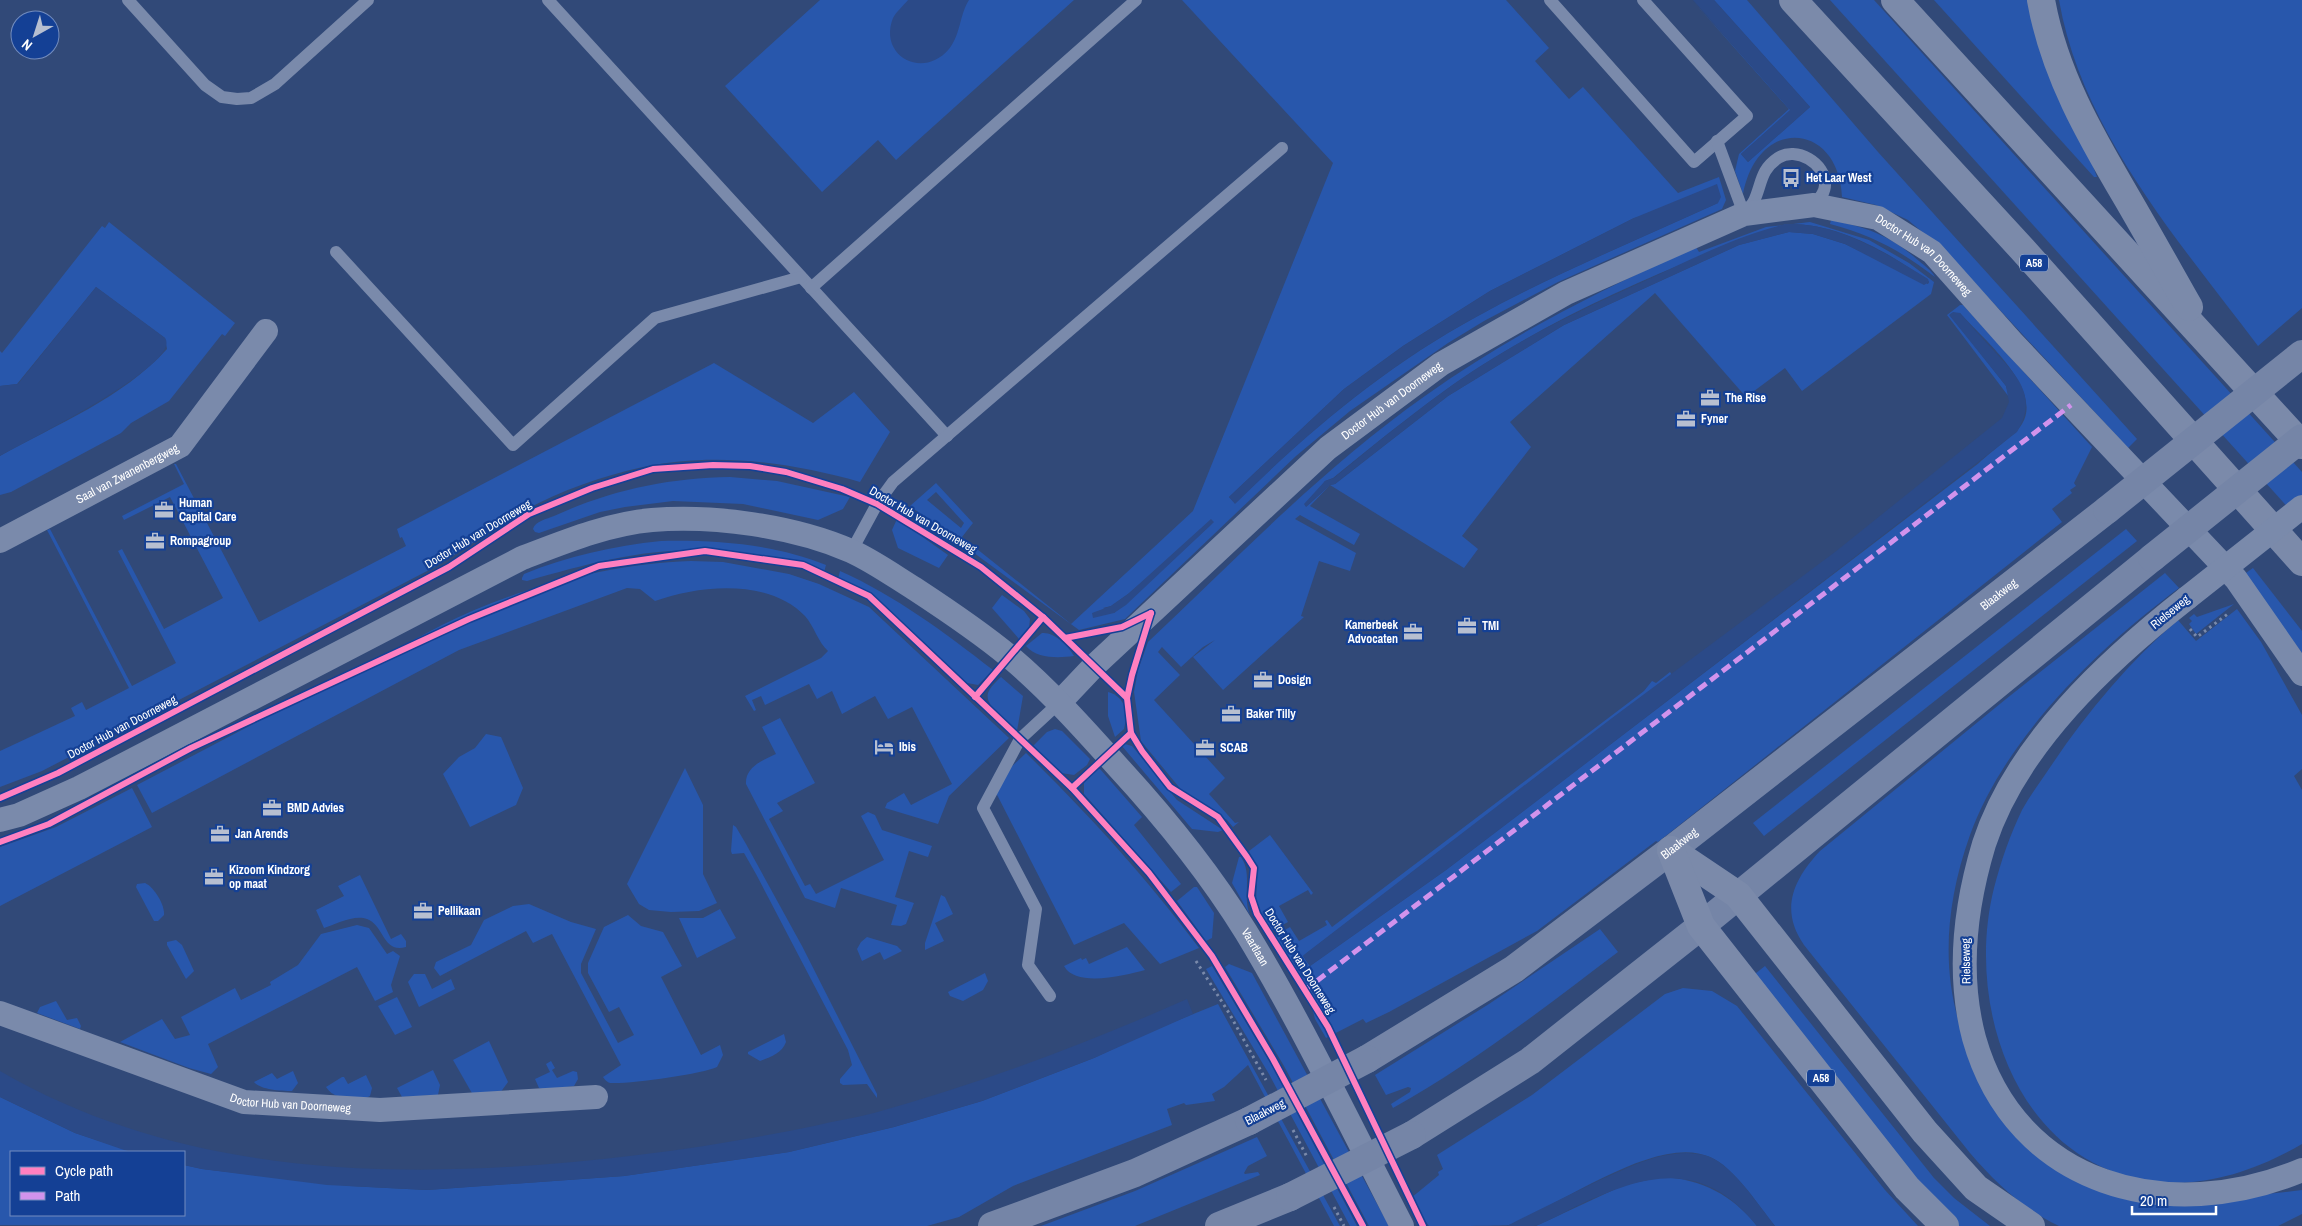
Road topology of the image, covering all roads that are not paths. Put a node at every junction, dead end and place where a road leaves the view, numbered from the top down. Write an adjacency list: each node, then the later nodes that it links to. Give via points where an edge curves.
1 (128, 0): 2 (lane, via 205,85 222,97 237,99 251,98 275,84)
2 (368, 0)
3 (548, 0): 15 (lane)
4 (1136, 0): 16 (lane)
5 (1550, 0): 10 (lane, via 1694,162)
6 (1643, 0): 10 (lane, via 1747,116)
7 (1793, 0): 24 (highway, A58, via 2022,250)
8 (1895, 0): 18 (highway)
9 (2042, 0): 18 (highway, via 2061,71 2085,126)
10 (1717, 141): 13 (lane)
11 (1282, 148): 20 (lane)
12 (1814, 205): 13 (street, Doctor Hub van Doorneweg); 13 (lane, via 1824,193 1826,184 1821,170 1812,159 1791,154 1771,164 1760,179 1754,201); 29 (street, Doctor Hub van Doorneweg, via 1878,218 1932,252 2012,342 2236,579)
13 (1744, 214): 30 (street, Doctor Hub van Doorneweg, via 1566,294 1441,364 1328,448 1094,666)
14 (336, 252): 15 (lane, via 513,445 655,318)
15 (801, 277): 16 (lane)
16 (811, 288): 20 (lane)
17 (266, 331): 25 (street, Saal van Zwanenbergweg, via 180,446)
18 (2214, 352): 22 (highway)
19 (2302, 354): 32 (main road, Blaakweg, bridge)
20 (947, 436): 26 (lane, via 893,482)
21 (2302, 438): 33 (main road, bridge)
22 (2302, 446)
23 (2302, 507): 38 (street, Rielseweg, bridge, via 2117,656 2074,700 2033,752 2002,800 1985,843 1972,889 1964,955 1974,1037 1996,1091 2024,1132 2063,1168 2112,1194 2163,1204 2207,1202 2261,1188)
24 (2271, 530): 27 (highway, A58); 28 (highway, A58)
25 (0, 541)
26 (851, 552): 30 (street, via 945,608 1010,657); 31 (street, via 760,526 712,519 650,520 589,533 522,558 79,788)
27 (2302, 562)
28 (2302, 579)
29 (2302, 674)
30 (1059, 703): 35 (lane, via 1020,740 983,808 1036,909 1028,965); 41 (street, Vaartlaan, via 1157,809 1202,866 1246,933)
31 (0, 820)
32 (1671, 850): 33 (highway); 34 (highway); 39 (main road, Blaakweg, bridge, via 1514,969 1367,1059 1249,1121 1135,1173)
33 (1738, 896): 34 (main road); 43 (highway, via 1936,1144 1976,1188)
34 (1701, 926): 40 (main road, bridge, via 1530,1061 1412,1134 1290,1197); 42 (highway, A58, via 1907,1188)
35 (1050, 996)
36 (0, 1013): 37 (street, Doctor Hub van Doorneweg, via 244,1102 380,1110)
37 (596, 1097)
38 (2302, 1170)
39 (992, 1226)
40 (1219, 1226)
41 (1402, 1226)
42 (1945, 1226)
43 (2031, 1226)

